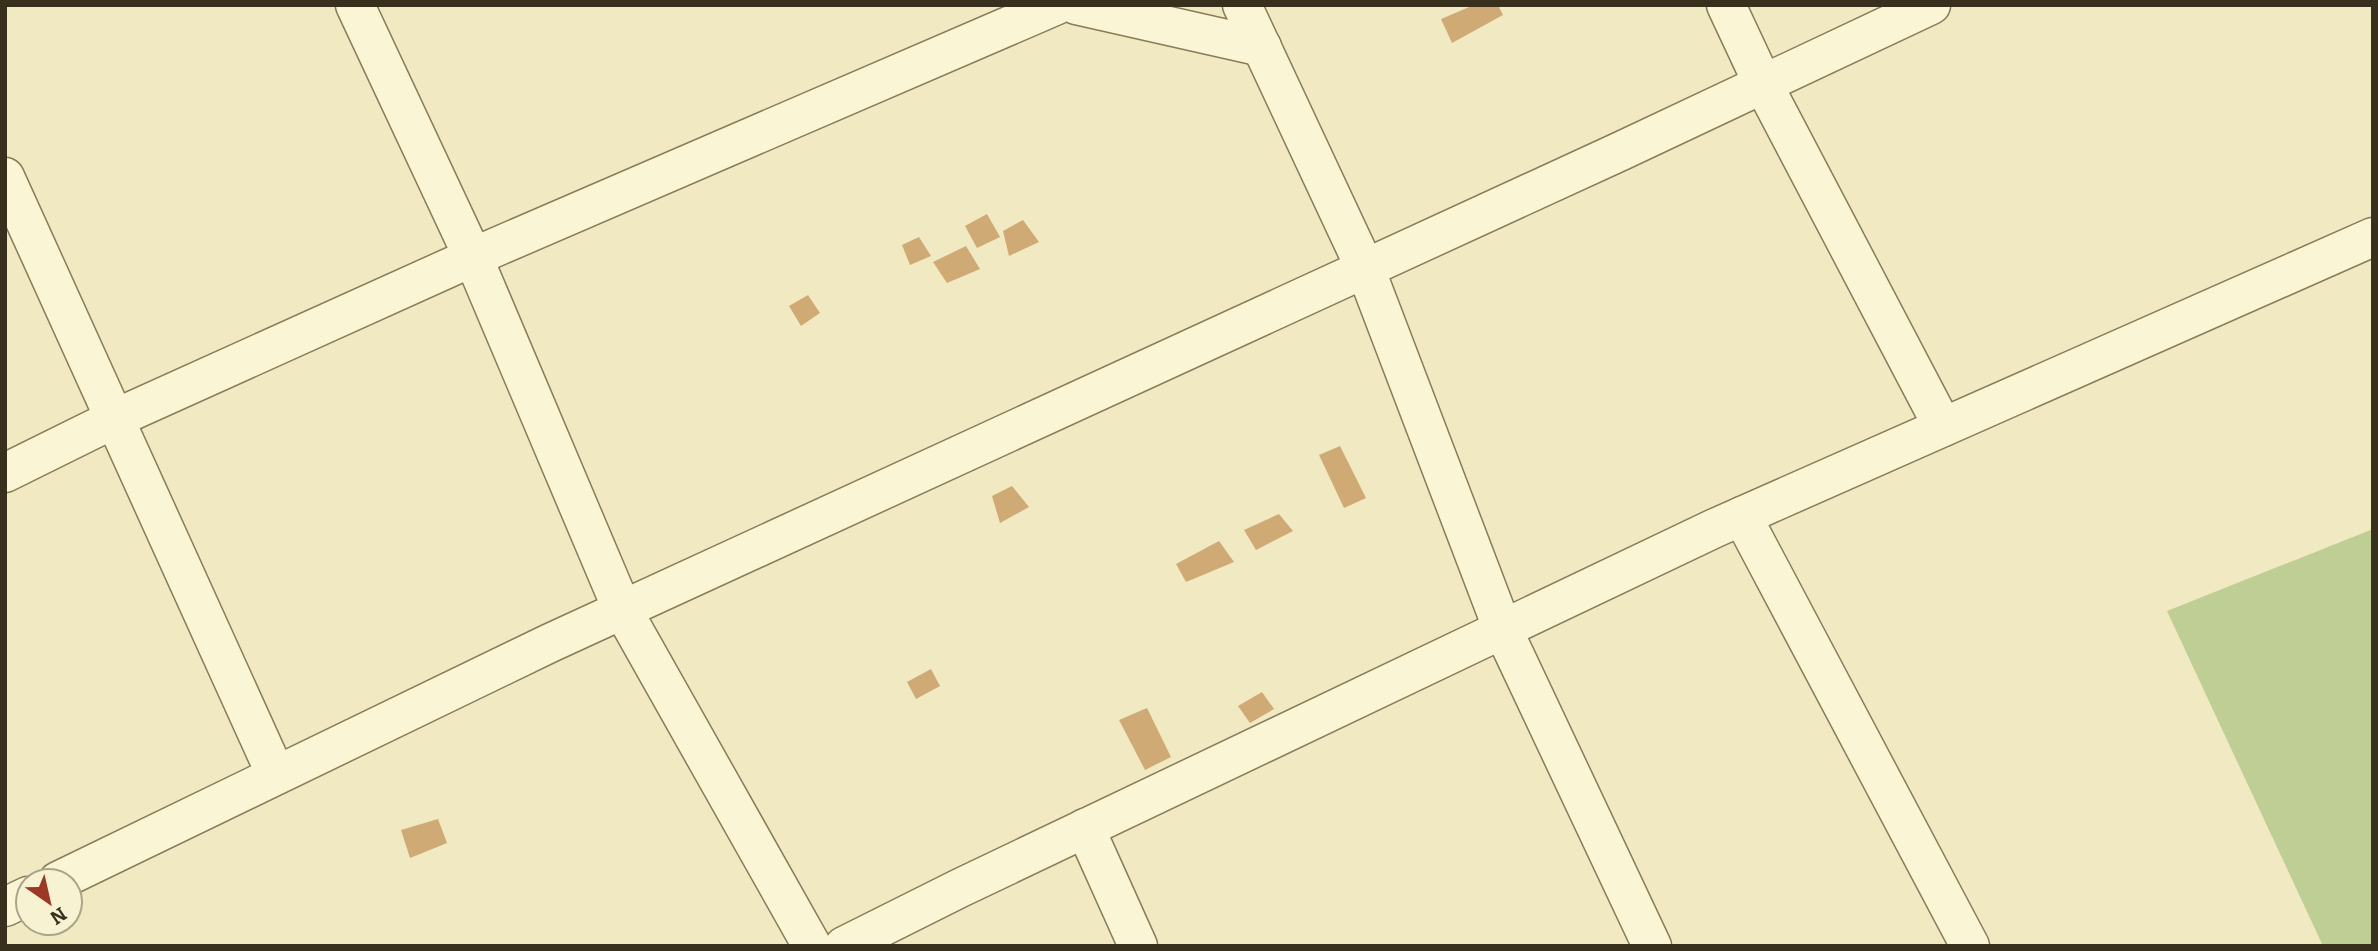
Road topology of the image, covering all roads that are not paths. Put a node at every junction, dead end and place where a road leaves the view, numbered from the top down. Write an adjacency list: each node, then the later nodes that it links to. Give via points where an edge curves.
1 (355, 5): 11 (street)
2 (1057, 5): 11 (street)
3 (1076, 5): 7 (street)
4 (1242, 5): 7 (street)
5 (1726, 5): 8 (street)
6 (1931, 5): 8 (street)
7 (1262, 47): 12 (street)
8 (1763, 84): 12 (street); 14 (street)
9 (5, 177): 13 (street)
10 (2373, 237): 14 (street)
11 (473, 257): 13 (street); 17 (street)
12 (1365, 268): 17 (street); 18 (street)
13 (114, 419): 15 (street); 19 (street)
14 (1943, 427): 16 (street)
15 (5, 473)
16 (1742, 516): 18 (street); 26 (street)
17 (622, 609): 19 (street); 22 (street)
18 (1503, 630): 20 (street); 25 (street)
19 (276, 775): 21 (street)
20 (1085, 828): 23 (street); 24 (street)
21 (84, 868)
22 (812, 946)
23 (844, 946)
24 (1138, 946)
25 (1652, 946)
26 (1970, 946)

